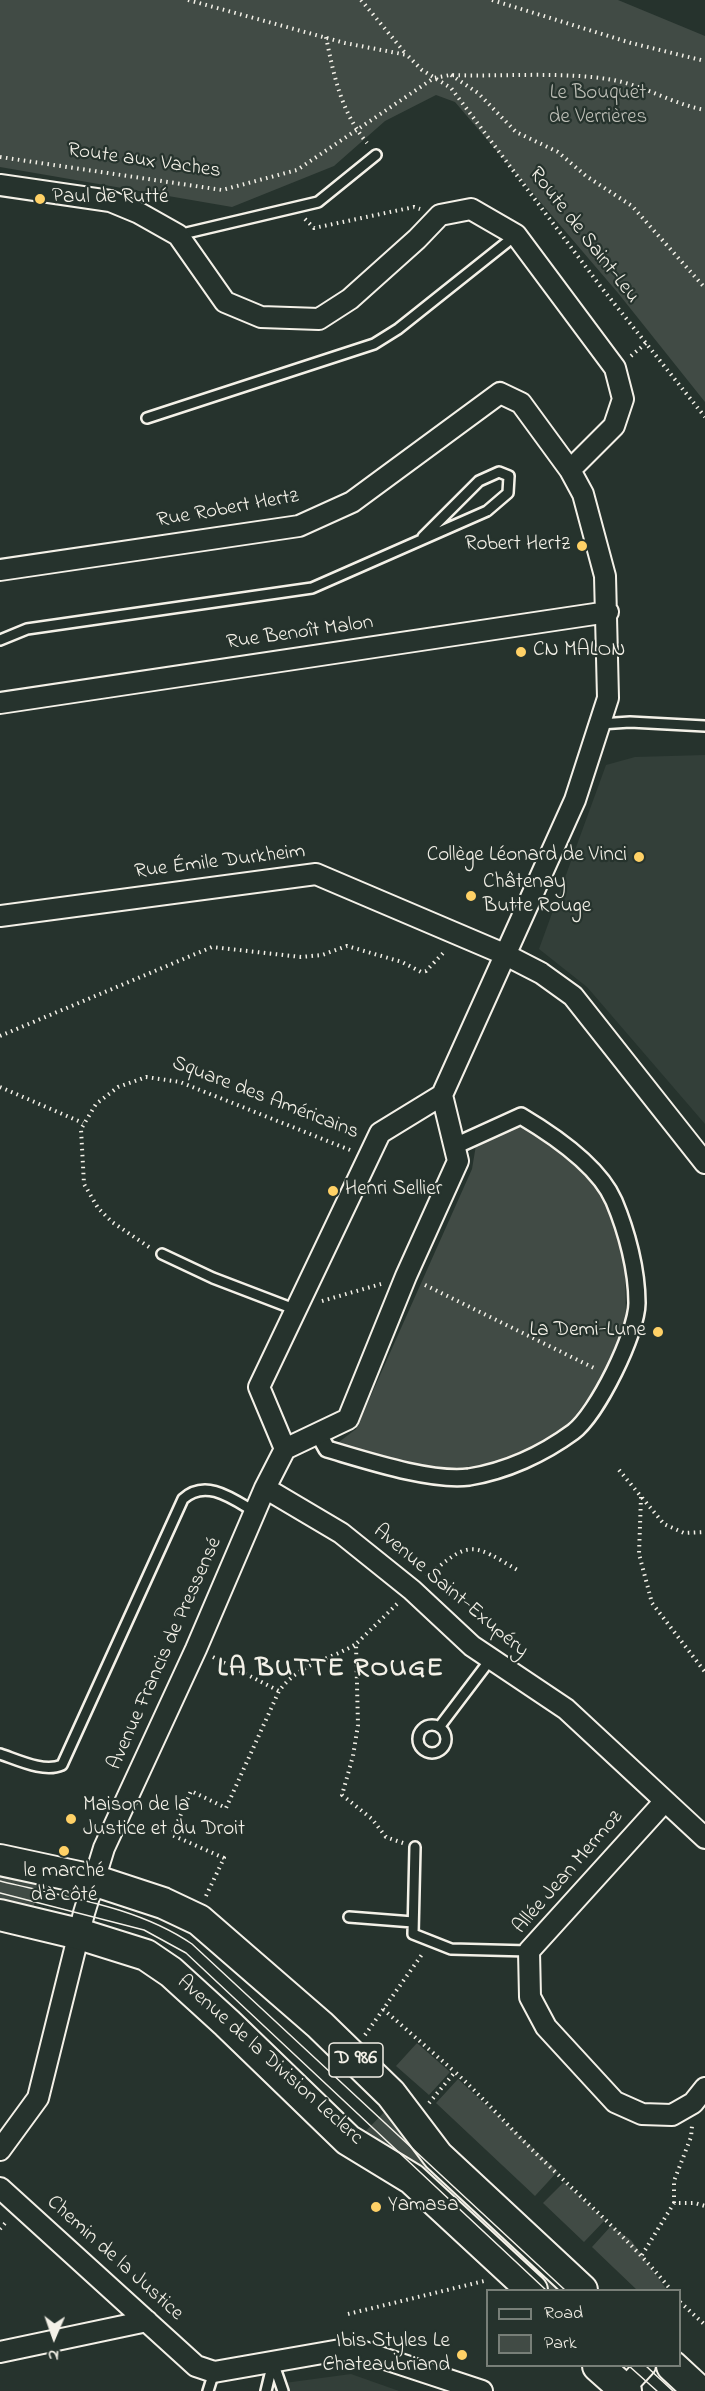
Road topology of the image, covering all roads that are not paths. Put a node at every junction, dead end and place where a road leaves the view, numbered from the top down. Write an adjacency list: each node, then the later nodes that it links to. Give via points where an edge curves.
1 (376, 155): 3 (lane, via 318,202)
2 (0, 185): 3 (street, via 110,201)
3 (178, 235): 4 (street, via 225,302 261,317 319,320 350,299 440,215 471,209)
4 (516, 235): 5 (lane, via 374,344); 6 (street, via 615,368 623,399 614,426)
5 (147, 418)
6 (570, 470): 8 (street, Rue Robert Hertz, via 521,403 500,393 352,501 299,526); 9 (street, via 583,494 599,551)
7 (423, 537): 7 (lane, via 479,481 499,472 509,476 508,493 487,511); 10 (lane, via 312,588 27,629)
8 (0, 570)
9 (608, 612): 11 (street, Rue Benoît Malon); 12 (street, via 608,698)
10 (0, 640)
11 (0, 702)
12 (600, 724): 13 (lane); 15 (street, via 575,800)
13 (705, 726)
14 (0, 916): 15 (street, Rue Émile Durkheim, via 316,874)
15 (504, 954): 16 (street); 18 (street, Rue Émile Durkheim, via 541,973 573,996)
16 (442, 1095): 17 (street); 20 (street, via 380,1133)
17 (454, 1146): 21 (street, via 458,1161 348,1419); 21 (street, via 521,1116 546,1130 584,1161 613,1200 632,1258 637,1305 613,1377 575,1431 516,1465 468,1477 414,1473 337,1452 327,1449)
18 (705, 1163)
19 (162, 1254): 20 (lane)
20 (294, 1310): 22 (street, via 259,1388)
21 (318, 1433): 22 (street)
22 (285, 1449): 23 (street, Avenue Francis de Pressensé)
23 (266, 1488): 24 (street, Avenue Francis de Pressensé); 25 (street, Avenue Saint-Exupéry, via 341,1533)
24 (255, 1512): 27 (lane, via 217,1491 195,1491 183,1499 62,1766 41,1767); 32 (street, Avenue Francis de Pressensé)
25 (490, 1660): 26 (lane); 28 (street, Avenue Saint-Exupéry, via 566,1709)
26 (440, 1726)
27 (0, 1754)
28 (665, 1801): 29 (street, Avenue Saint-Exupéry); 37 (street, Allée Jean Mermoz)
29 (705, 1838)
30 (415, 1847): 35 (lane)
31 (0, 1860): 32 (main road, D 986)
32 (93, 1880): 36 (street, Avenue Francis de Pressensé); 42 (main road, D 986, via 180,1910 226,1941 391,2094 438,2156)
33 (0, 1915): 36 (main road, Avenue de la Division Leclerc / D 986)
34 (349, 1917): 35 (lane)
35 (413, 1922): 37 (lane, via 413,1934 451,1949)
36 (79, 1934): 39 (street, Avenue Francis de Pressensé, via 38,2098); 41 (main road, Avenue de la Division Leclerc / D 986, via 146,1954 171,1972 348,2139 412,2179)
37 (529, 1951): 38 (street, Allée Jean Mermoz, via 530,1997 546,2027 615,2102 642,2114 672,2115)
38 (699, 2096)
39 (0, 2150)
40 (0, 2188): 43 (street, Chemin de la Justice)
41 (524, 2283)
42 (581, 2289)
43 (147, 2321): 44 (street); 49 (street, Chemin de la Justice)
44 (0, 2352)
45 (273, 2362): 49 (street); 51 (lane); 52 (lane); 53 (street, via 358,2350)
46 (599, 2367): 50 (main road)
47 (644, 2367): 50 (street)
48 (673, 2367): 54 (main road)
49 (206, 2376)
50 (624, 2390)
51 (266, 2391)
52 (283, 2391)
53 (482, 2391)
54 (699, 2391)

